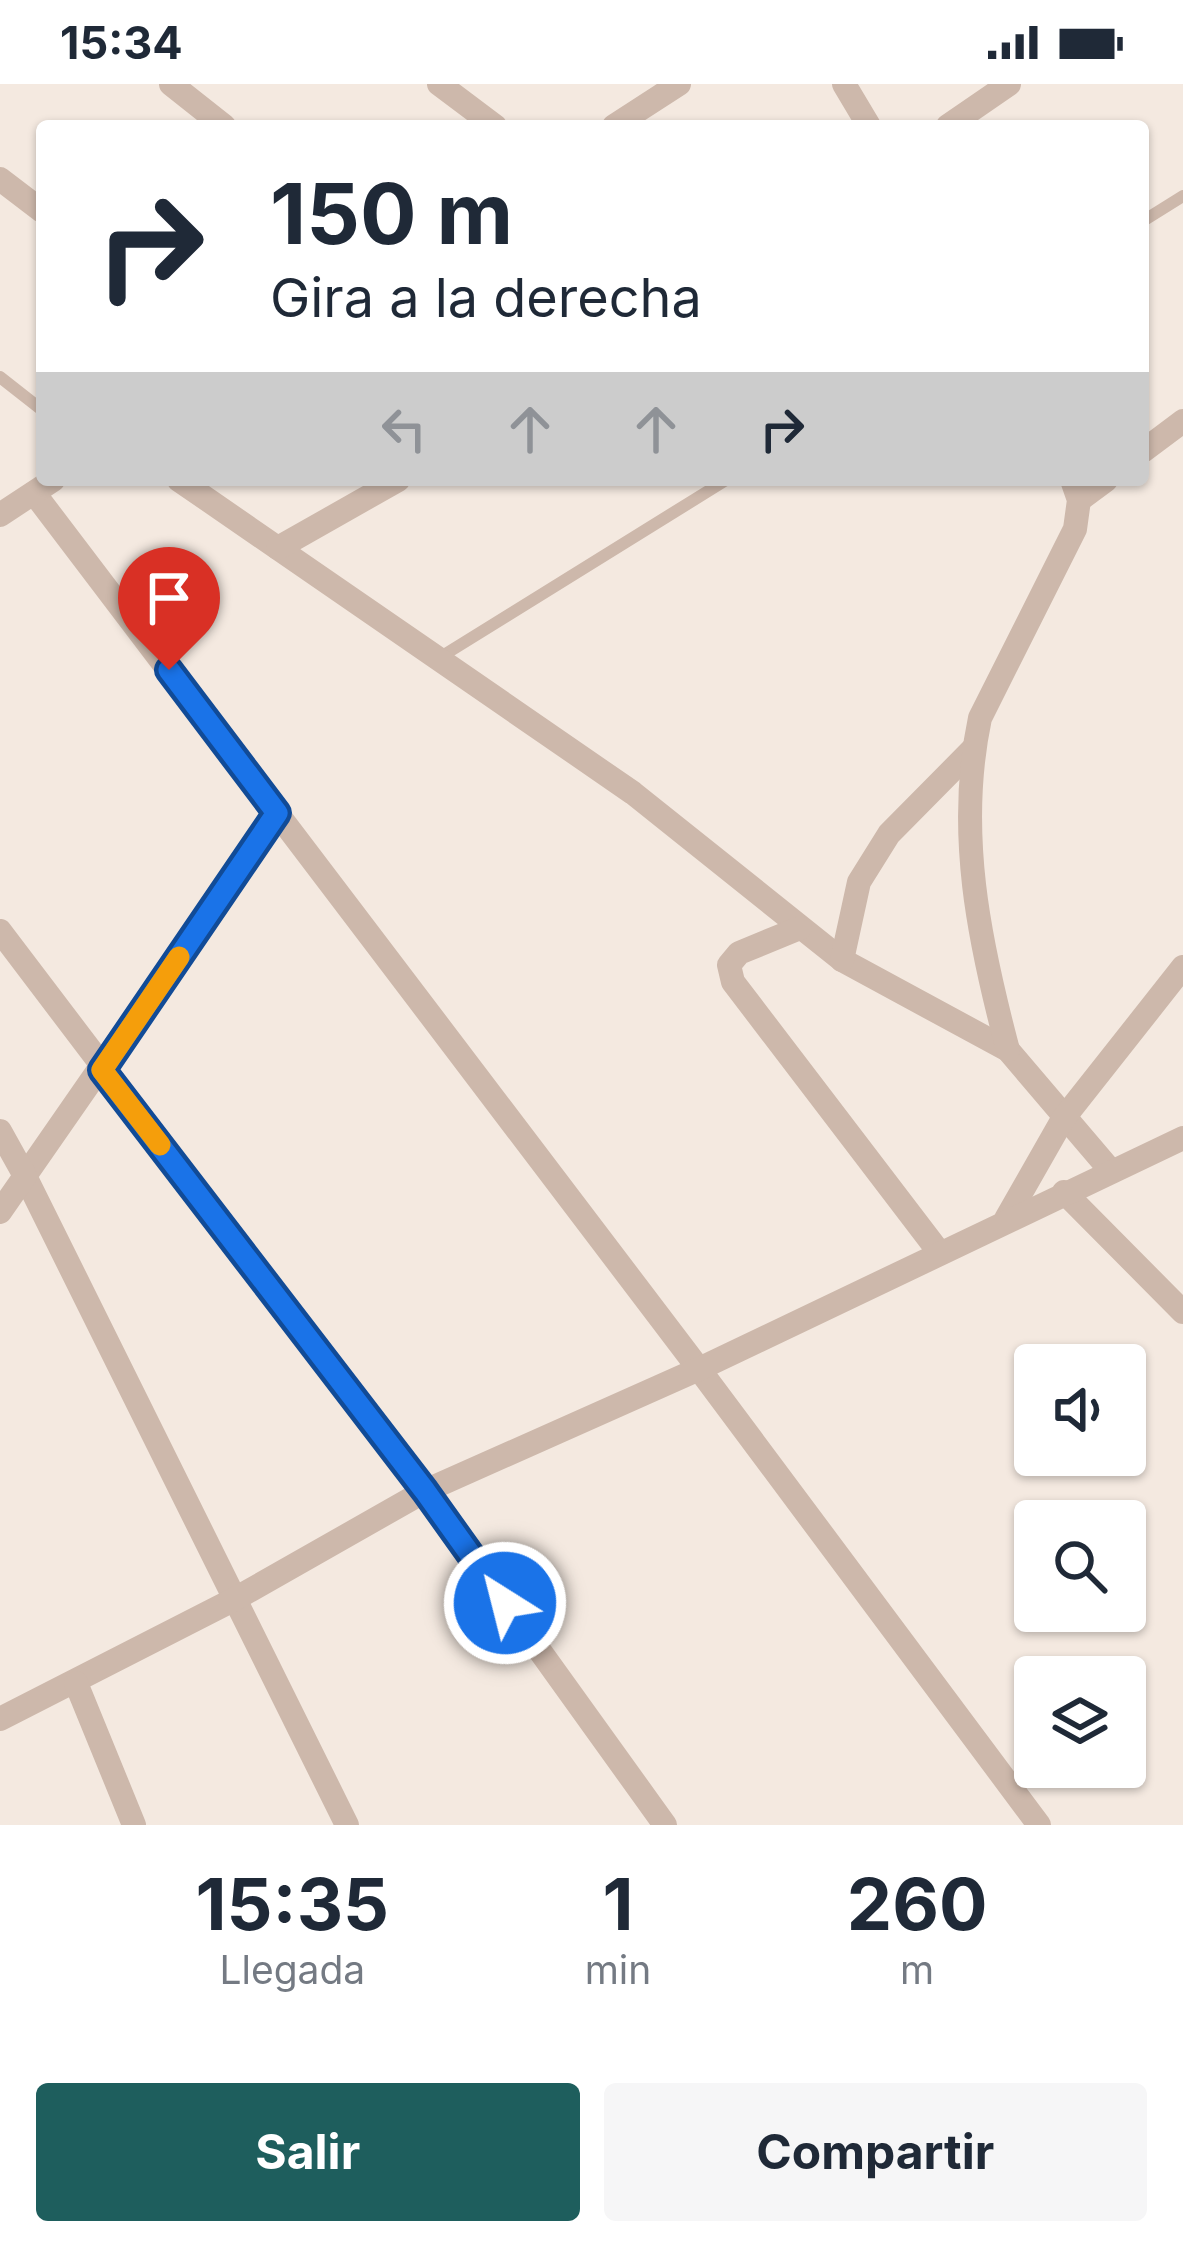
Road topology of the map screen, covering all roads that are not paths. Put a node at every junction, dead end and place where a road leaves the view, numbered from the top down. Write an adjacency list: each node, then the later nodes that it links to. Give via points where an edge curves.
1 (171, 84): 6 (street)
2 (439, 84): 7 (street)
3 (679, 84): 8 (street)
4 (844, 84): 9 (street)
5 (1010, 84): 10 (street)
6 (216, 120)
7 (487, 120)
8 (623, 120)
9 (865, 120)
10 (958, 120)
11 (0, 178): 13 (street)
12 (1183, 196): 14 (lane)
13 (36, 207)
14 (1149, 217)
15 (0, 376): 16 (lane)
16 (36, 405)
17 (1183, 421): 18 (street)
18 (1149, 447)
19 (44, 486): 24 (street); 28 (street)
20 (188, 486): 25 (street)
21 (387, 486): 25 (street)
22 (716, 486): 26 (lane)
23 (1076, 490): 27 (street, via 1075,529 980,718)
24 (0, 514)
25 (278, 548): 26 (street)
26 (438, 659): 29 (street, via 633,793)
27 (973, 749): 31 (street, via 890,833 859,882); 33 (street, via 968,837 981,949)
28 (277, 813): 34 (street); 45 (street)
29 (800, 928): 31 (street); 43 (street, via 739,953 729,965 734,982)
30 (0, 931): 34 (street)
31 (842, 960): 33 (street)
32 (1183, 968): 35 (street)
33 (1008, 1050): 35 (street)
34 (102, 1070): 39 (street); 46 (street)
35 (1063, 1119): 38 (street); 42 (street)
36 (0, 1132): 39 (street)
37 (1183, 1138): 38 (street)
38 (1111, 1171): 40 (street)
39 (25, 1175): 41 (street); 47 (street)
40 (1064, 1192): 42 (street); 44 (street)
41 (0, 1212)
42 (1006, 1219): 43 (street)
43 (939, 1252): 45 (street)
44 (1183, 1312)
45 (699, 1369): 46 (street); 53 (street)
46 (425, 1491): 47 (street); 52 (street)
47 (232, 1600): 48 (street); 51 (street)
48 (76, 1683): 49 (street); 50 (street)
49 (0, 1719)
50 (134, 1825)
51 (346, 1825)
52 (665, 1825)
53 (1039, 1825)

